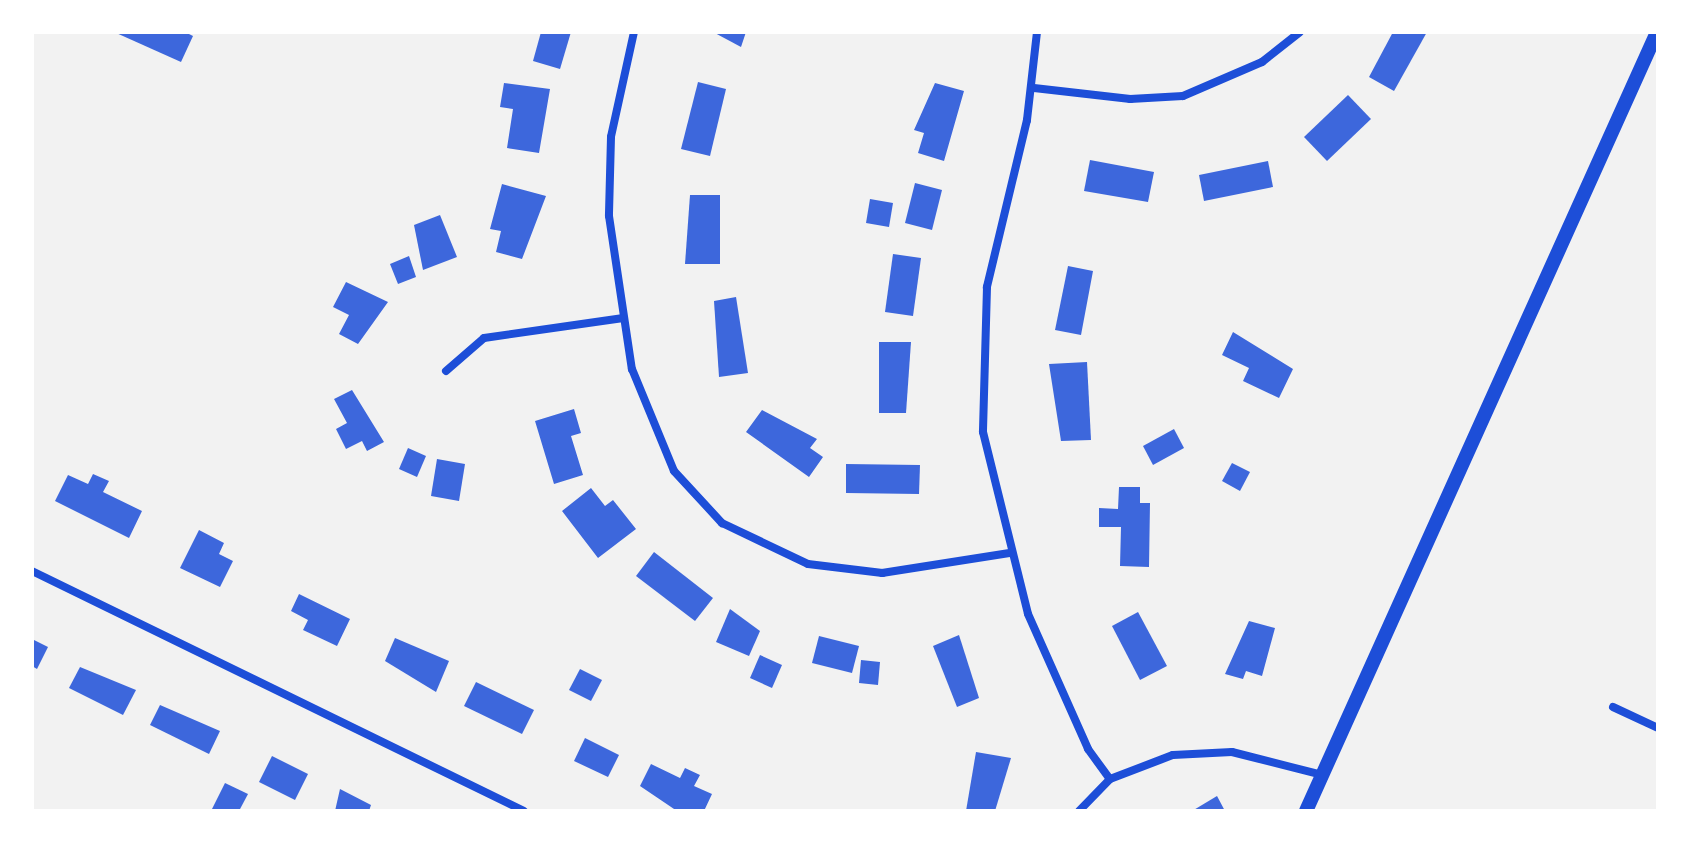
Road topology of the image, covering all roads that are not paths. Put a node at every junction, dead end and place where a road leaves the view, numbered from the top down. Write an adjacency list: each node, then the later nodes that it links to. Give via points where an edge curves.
1 (634, 32): 6 (street, via 609,161)
2 (1037, 32): 5 (street)
3 (1300, 32): 5 (street, via 1249,69 1183,96 1118,99)
4 (1657, 32): 12 (street)
5 (1034, 88): 8 (street, via 981,334 983,432)
6 (622, 318): 7 (street, via 484,338); 8 (street, via 661,449 689,490 742,536 785,556 860,573)
7 (446, 371)
8 (1009, 553): 13 (street, via 1059,687)
9 (32, 571): 14 (street)
10 (1613, 707): 11 (street)
11 (1658, 728)
12 (1322, 775): 13 (street, via 1212,751 1158,757); 16 (street)
13 (1110, 779): 15 (street)
14 (524, 811)
15 (1079, 811)
16 (1306, 811)

